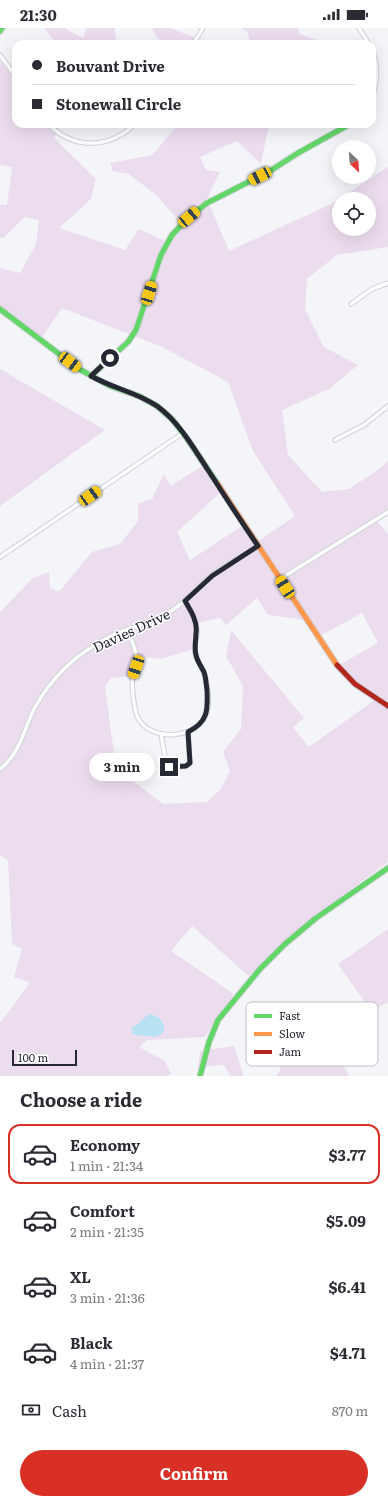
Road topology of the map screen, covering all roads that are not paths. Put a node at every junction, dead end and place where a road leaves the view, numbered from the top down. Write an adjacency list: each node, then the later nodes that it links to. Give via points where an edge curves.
1 (2, 28): 4 (street)
2 (203, 28): 5 (street)
3 (359, 28): 6 (street)
4 (0, 31)
5 (196, 40)
6 (366, 40)
7 (0, 55): 8 (street)
8 (12, 72)
9 (53, 128): 10 (street, via 67,138 89,144 119,137)
10 (130, 128)
11 (343, 128): 15 (street, via 270,171 207,203 189,217 172,235 161,254 140,323 132,336)
12 (388, 283): 13 (street, via 372,289)
13 (351, 304)
14 (0, 310): 15 (street)
15 (91, 376): 17 (street, via 156,406 172,419)
16 (388, 406): 18 (street, via 364,425)
17 (183, 433): 20 (street); 21 (street)
18 (335, 440)
19 (388, 512): 22 (street)
20 (258, 546): 22 (street); 23 (street, Davies Drive, via 215,574)
21 (0, 557)
22 (280, 579): 25 (street, via 344,674 359,688)
23 (185, 601): 24 (street, Davies Drive, via 160,617); 26 (street, via 195,622 195,649 205,676 208,704 202,722)
24 (127, 629): 27 (street, via 136,655 133,680 137,714 146,728); 28 (street, Davies Drive, via 89,649 58,676 34,710 15,752)
25 (388, 706)
26 (188, 732): 27 (street); 27 (street, via 190,763 171,768 166,763)
27 (161, 734)
28 (0, 769)
29 (388, 868): 30 (street, via 316,918 260,969 218,1020)
30 (200, 1076)

